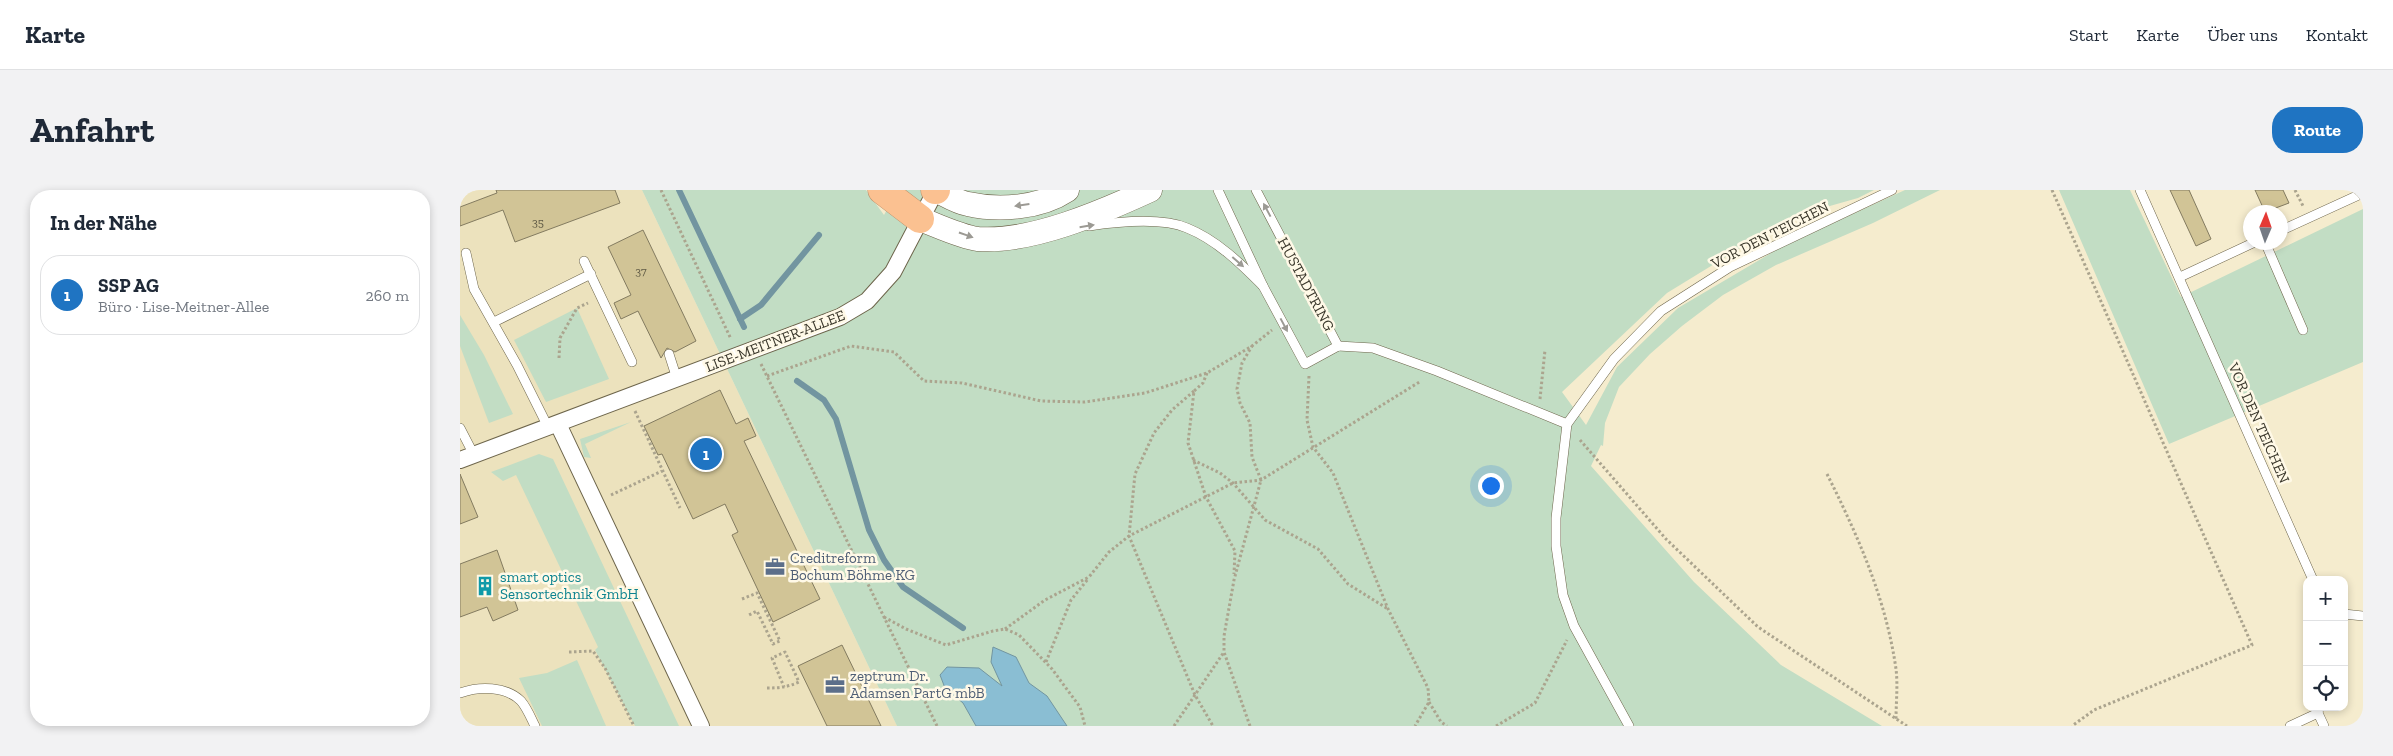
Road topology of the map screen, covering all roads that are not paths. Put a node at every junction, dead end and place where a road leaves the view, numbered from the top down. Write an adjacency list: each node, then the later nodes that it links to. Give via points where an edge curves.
1 (882, 190): 10 (highway)
2 (935, 190): 3 (street, one-way to 2, via 1057,197 1000,208 967,204); 10 (street, LISE-MEITNER-ALLEE)
3 (1067, 190)
4 (1150, 190): 12 (street)
5 (1218, 190): 19 (lane)
6 (1256, 190): 22 (lane, HUSTADTRING, one-way to 6)
7 (1892, 190): 26 (lane, VOR DEN TEICHEN, via 1730,267 1661,311 1614,359)
8 (2140, 190): 18 (lane, VOR DEN TEICHEN)
9 (2363, 193): 11 (lane)
10 (920, 220): 12 (street, one-way to 12, via 977,239); 25 (street, LISE-MEITNER-ALLEE, via 893,272 867,301 840,317)
11 (2288, 227)
12 (1022, 237): 19 (lane, one-way to 19, via 1143,221 1186,227 1214,242)
13 (2243, 248): 18 (lane)
14 (2268, 250): 21 (lane)
15 (466, 253): 20 (lane, via 474,289)
16 (584, 261): 17 (lane)
17 (591, 274): 20 (lane); 24 (lane)
18 (2180, 277): 30 (lane, VOR DEN TEICHEN)
19 (1263, 286): 22 (lane, HUSTADTRING, one-way to 22, via 1307,362)
20 (494, 322): 27 (lane)
21 (2303, 330)
22 (1338, 346): 26 (lane, via 1373,348)
23 (669, 354): 25 (lane)
24 (632, 362)
25 (677, 379): 27 (street, LISE-MEITNER-ALLEE)
26 (1567, 424): 38 (lane, VOR DEN TEICHEN, via 1556,518 1556,546 1563,595 1574,626)
27 (553, 425): 29 (street, LISE-MEITNER-ALLEE); 37 (street)
28 (460, 428): 29 (lane)
29 (467, 457)
30 (2311, 576)
31 (2348, 614): 32 (lane)
32 (2363, 616)
33 (460, 693): 36 (lane, via 485,689 509,694 522,702)
34 (2317, 711): 39 (lane)
35 (2319, 711): 40 (lane)
36 (535, 726)
37 (701, 726)
38 (1629, 726)
39 (2290, 726)
40 (2324, 726)

